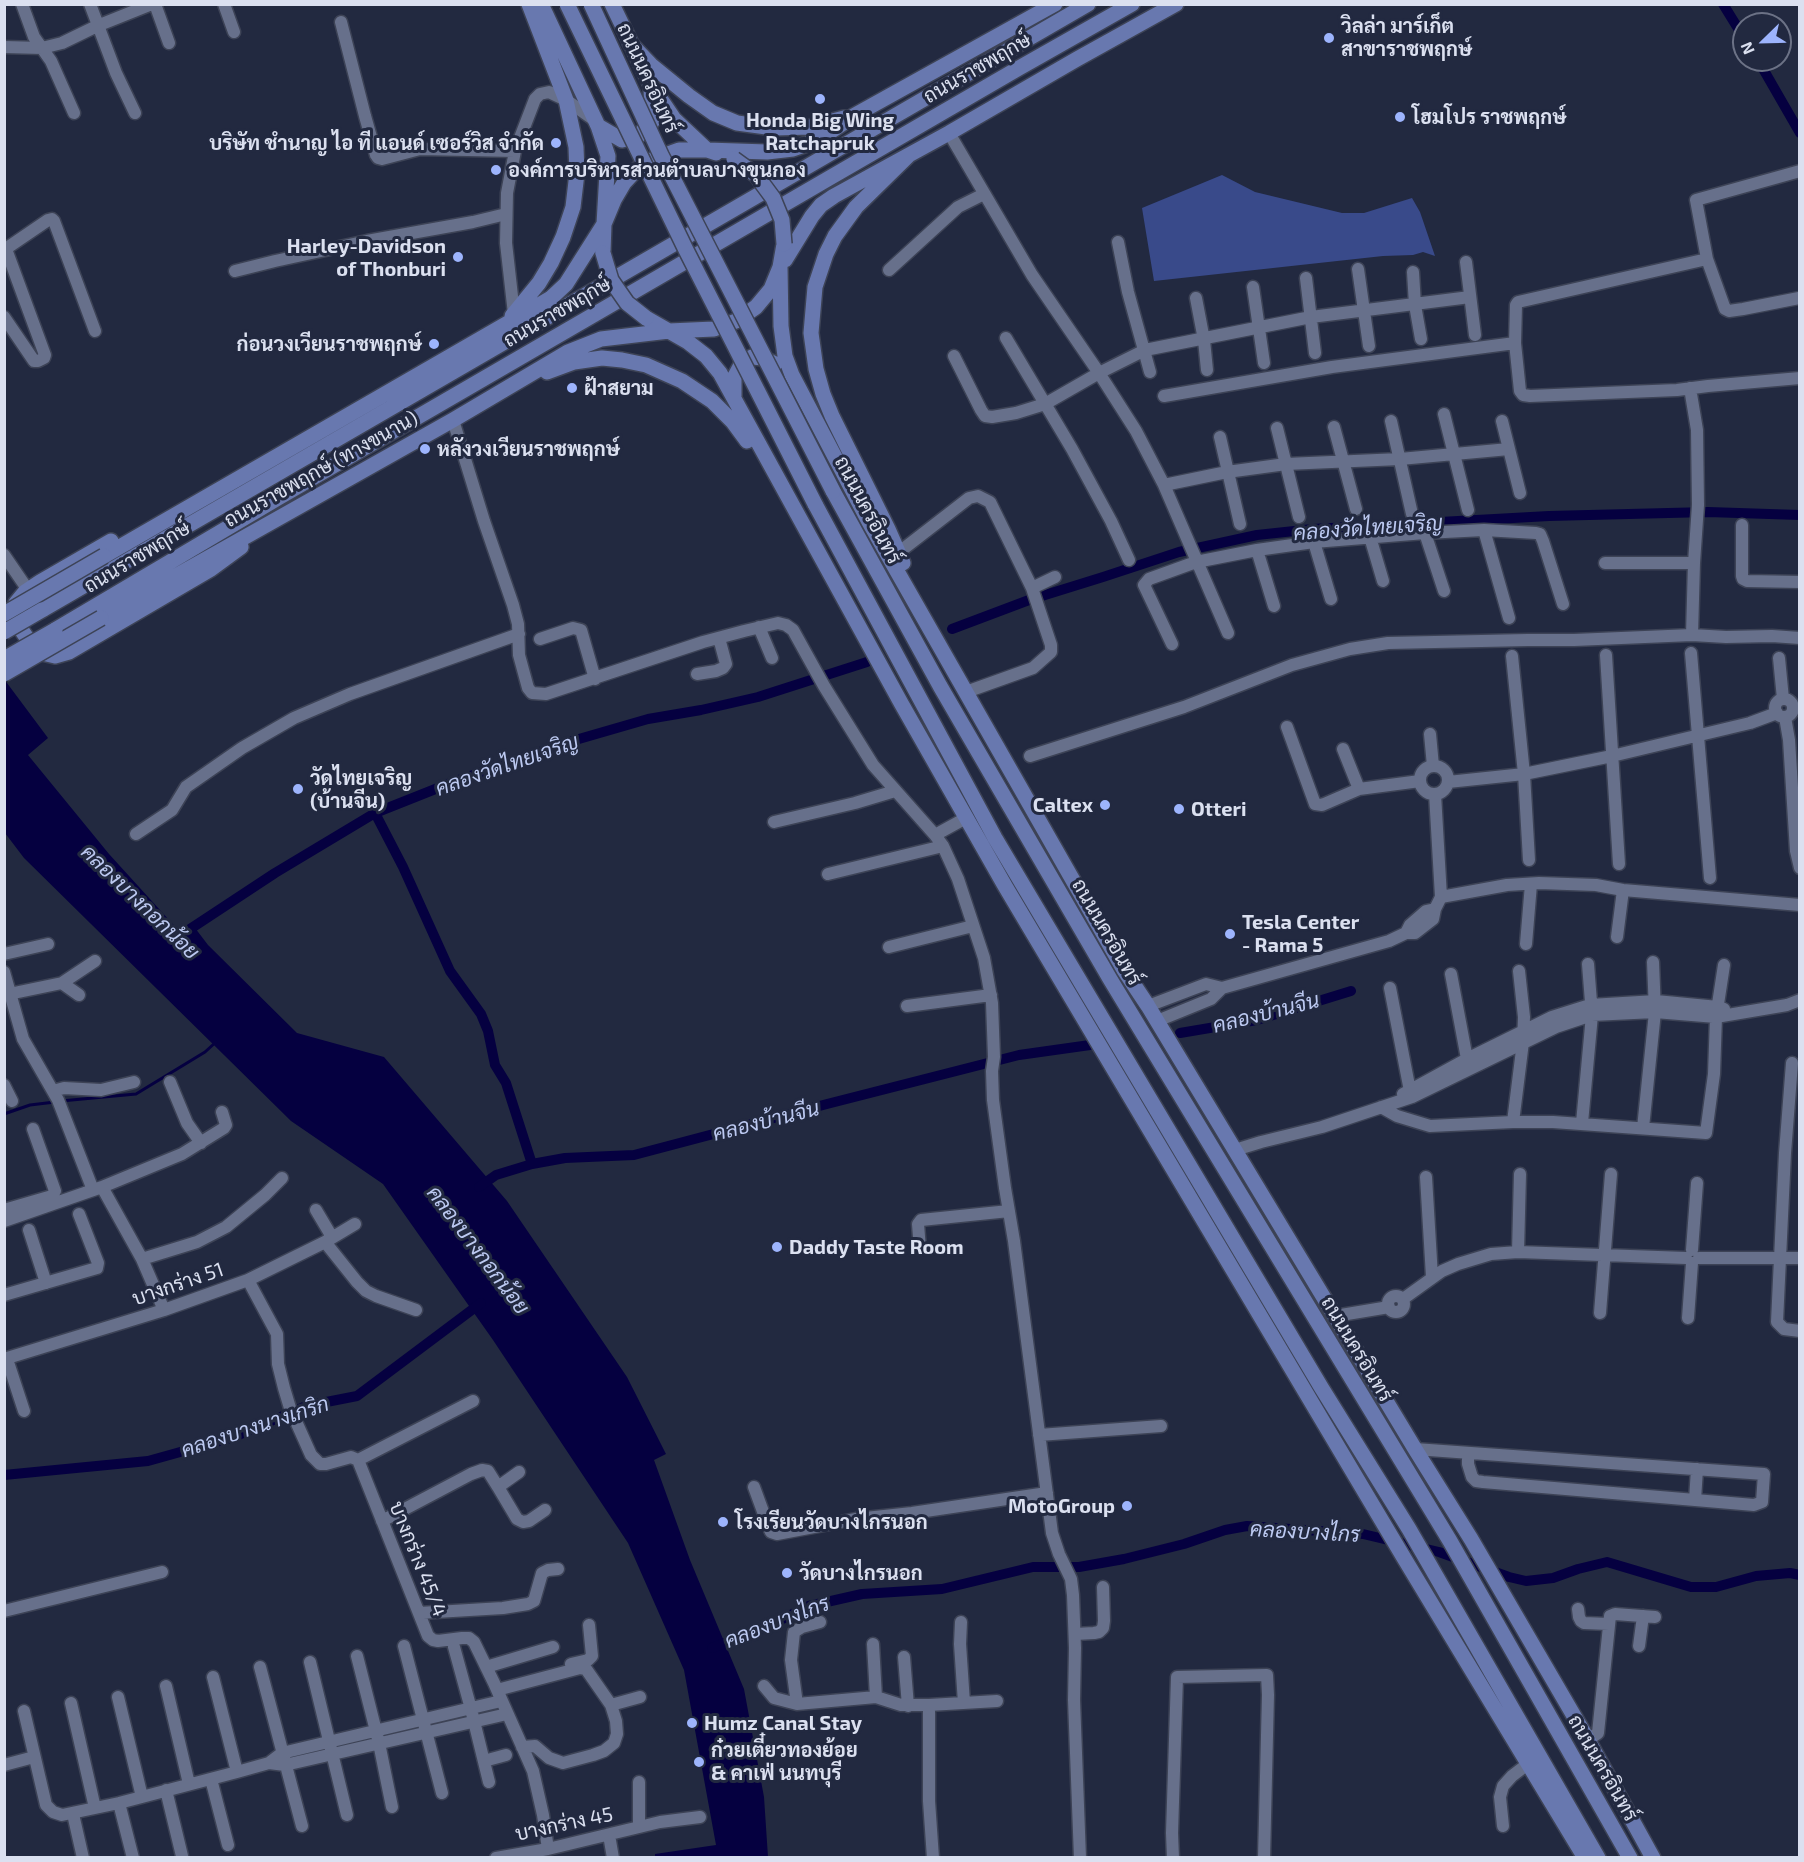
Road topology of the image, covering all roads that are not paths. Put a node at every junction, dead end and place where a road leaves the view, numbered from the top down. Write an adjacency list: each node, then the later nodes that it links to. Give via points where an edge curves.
1 (22, 4): 20 (street)
2 (90, 4): 15 (street)
3 (154, 4): 15 (street); 17 (street)
4 (224, 4): 16 (street)
5 (529, 4): 22 (main road)
6 (541, 4): 26 (main road)
7 (567, 4): 180 (main road, ถนนนครอินทร์, bridge, via 814,504 995,838)
8 (591, 4): 169 (main road, ถนนนครอินทร์, bridge, via 661,155 833,491)
9 (1055, 4): 25 (main road)
10 (1088, 4): 126 (main road, ถนนราชพฤกษ์, bridge)
11 (1132, 4): 139 (main road, ถนนราชพฤกษ์, bridge)
12 (1176, 4): 27 (main road)
13 (617, 8): 18 (main road, ถนนนครอินทร์)
14 (341, 22): 29 (street, via 378,158 420,149)
15 (97, 26): 20 (street); 24 (street)
16 (234, 32)
17 (169, 43)
18 (630, 43): 21 (main road, ถนนนครอินทร์); 25 (main road, via 689,96 713,113 737,123 810,127)
19 (9, 48): 20 (street)
20 (42, 48): 23 (street)
21 (651, 85): 26 (main road, via 652,122 638,136 622,140); 28 (main road, ถนนนครอินทร์, via 674,119)
22 (566, 100): 26 (street); 29 (street, via 549,92 535,99); 51 (main road, via 576,147 573,207 551,262)
23 (74, 113)
24 (135, 113)
25 (855, 115): 28 (main road, via 827,134 793,149)
26 (597, 124): 34 (main road, via 608,156)
27 (949, 133): 30 (main road); 32 (street)
28 (707, 150): 34 (main road, via 679,150 636,170 624,183); 39 (main road, bridge, via 734,159 756,175 773,198 782,220 784,244)
29 (515, 151): 33 (street)
30 (908, 156): 39 (main road, via 821,204); 107 (main road, via 856,207 835,236 815,287 811,333 823,394)
31 (1799, 171): 37 (street, via 1696,200)
32 (984, 194): 41 (street, via 958,207); 70 (street, via 1032,275)
33 (506, 214): 42 (street); 51 (street)
34 (603, 224): 54 (main road, ถนนราชพฤกษ์ (ทางขนาน), via 566,284); 57 (main road, bridge, via 603,253 611,280 627,303)
35 (1118, 242): 64 (street)
36 (5, 250): 52 (street, via 44,358 34,361); 56 (street, via 52,219)
37 (1707, 259): 48 (street, via 1723,305 1729,311); 62 (street, via 1521,300 1516,305)
38 (1466, 262): 46 (street)
39 (780, 267): 57 (main road, via 771,289 756,307 736,321 714,329); 71 (main road, ถนนนครอินทร์, via 782,338)
40 (1358, 269): 50 (street)
41 (889, 270)
42 (235, 271)
43 (1413, 272): 49 (street)
44 (1306, 278): 53 (street)
45 (1253, 287): 55 (street)
46 (1470, 297): 49 (street); 58 (street)
47 (1196, 298): 61 (street)
48 (1799, 298)
49 (1415, 305): 50 (street); 60 (street)
50 (1363, 310): 53 (street); 63 (street)
51 (514, 314): 54 (main road)
52 (4, 317)
53 (1311, 317): 55 (street); 65 (street)
54 (501, 327): 91 (main road, ถนนราชพฤกษ์ (ทางขนาน))
55 (1259, 327): 61 (street); 67 (street)
56 (95, 331)
57 (669, 332): 73 (main road, ถนนราชพฤกษ์ (ทางขนาน), via 620,336 583,345); 76 (main road, via 706,356)
58 (1475, 335)
59 (1006, 338): 77 (street)
60 (1421, 339)
61 (1204, 340): 64 (street); 68 (street)
62 (1515, 343): 74 (street, via 1520,391 1530,396); 75 (street, via 1332,367)
63 (1369, 346)
64 (1145, 350): 69 (street); 70 (street)
65 (1315, 353)
66 (954, 356): 77 (street, via 985,416 1016,413)
67 (1264, 363)
68 (1207, 370)
69 (1150, 372)
70 (1099, 373): 77 (street); 93 (street)
71 (792, 375): 76 (main road, via 763,358 752,357 742,363 734,378); 124 (main road, ถนนนครอินทร์)
72 (1800, 378): 74 (street)
73 (514, 384): 79 (main road, ถนนราชพฤกษ์ (ทางขนาน)); 92 (main road, via 584,360 602,358 645,365 682,381 712,401 734,422)
74 (1690, 388): 112 (street, via 1697,430)
75 (1164, 396)
76 (734, 399): 92 (main road)
77 (1045, 404): 110 (street)
78 (1444, 414): 86 (street)
79 (453, 420): 98 (main road, ถนนราชพฤกษ์ (ทางขนาน)); 127 (street, via 505,576)
80 (1391, 421): 87 (street)
81 (1502, 421): 85 (street)
82 (1334, 427): 88 (street)
83 (1277, 428): 89 (street)
84 (1220, 437): 90 (street)
85 (1509, 449): 86 (street); 94 (street)
86 (1453, 455): 87 (street); 96 (street)
87 (1400, 459): 88 (street); 97 (street)
88 (1343, 461): 89 (street); 95 (street)
89 (1286, 464): 90 (street); 99 (street)
90 (1227, 472): 93 (street); 100 (street)
91 (233, 480): 116 (main road, via 164,510); 122 (main road, ถนนราชพฤกษ์ (ทางขนาน), bridge)
92 (778, 482): 159 (main road)
93 (1164, 485): 109 (street)
94 (1520, 493)
95 (1356, 510)
96 (1468, 510)
97 (1412, 514)
98 (284, 515): 116 (main road, via 211,569 69,652 55,656 42,653 20,629 13,610); 141 (main road, ถนนราชพฤกษ์ (ทางขนาน), bridge)
99 (1299, 517)
100 (1240, 524)
101 (1742, 525): 115 (street, via 1743,579)
102 (1484, 530): 103 (street); 120 (street, via 1540,534); 123 (street)
103 (1425, 533): 104 (street); 118 (street)
104 (1370, 537): 105 (street); 114 (street)
105 (1314, 542): 106 (street); 119 (street)
106 (1257, 550): 109 (street); 121 (street)
107 (898, 553): 117 (street, via 969,498 978,496 990,502); 124 (main road)
108 (4, 555): 116 (street)
109 (1195, 559): 128 (street); 133 (street, via 1149,579 1144,585)
110 (1129, 560)
111 (1605, 563): 112 (street)
112 (1694, 563): 129 (street)
113 (1055, 577): 117 (street)
114 (1383, 581)
115 (1800, 582)
116 (28, 590)
117 (1033, 591): 143 (street, via 1050,652 1033,668)
118 (1444, 591)
119 (1331, 599)
120 (1563, 604)
121 (1274, 606)
122 (4, 614)
123 (1509, 618)
124 (929, 626): 143 (main road, ถนนนครอินทร์)
125 (759, 627): 130 (street); 137 (street); 157 (street, via 778,624 793,630 873,765)
126 (4, 632)
127 (519, 633): 142 (street, via 519,655 532,693 546,694); 161 (street, via 350,693 294,718 186,787 172,810)
128 (1228, 633)
129 (1692, 635): 131 (street); 150 (street, via 1388,643 1350,649 1292,665 1184,707)
130 (719, 638): 140 (street, via 726,664 716,671); 142 (street)
131 (1800, 638)
132 (540, 639): 142 (street, via 573,628 581,630)
133 (1172, 645)
134 (1691, 653): 148 (street)
135 (1606, 655): 151 (street)
136 (1512, 656): 153 (street)
137 (772, 658)
138 (1779, 658): 144 (street)
139 (4, 659)
140 (697, 674)
141 (4, 675)
142 (595, 679)
143 (966, 693): 186 (main road, ถนนนครอินทร์)
144 (1791, 699): 145 (street, via 1776,704)
145 (1781, 715): 148 (street); 166 (street, via 1789,740)
146 (1287, 727): 156 (street, via 1315,804 1322,805)
147 (1430, 734): 152 (street)
148 (1699, 737): 151 (street); 168 (street)
149 (1343, 749): 156 (street)
150 (1030, 756)
151 (1612, 756): 153 (street); 165 (street)
152 (1433, 766): 154 (street, via 1424,770); 155 (street, via 1445,770)
153 (1524, 774): 155 (street); 164 (street)
154 (1420, 781): 156 (street); 158 (street, via 1425,790)
155 (1448, 782): 158 (street, via 1444,791)
156 (1359, 789)
157 (896, 791): 160 (street); 162 (street)
158 (1435, 794): 173 (street)
159 (966, 818): 162 (street); 171 (main road)
160 (774, 822)
161 (136, 834)
162 (935, 835): 163 (street)
163 (943, 846): 167 (street); 175 (street)
164 (1530, 861)
165 (1619, 864)
166 (1800, 868)
167 (828, 874)
168 (1710, 878)
169 (1052, 879): 186 (main road); 350 (main road, ถนนนครอินทร์, via 1450,1541)
170 (1531, 884): 172 (street, via 1596,885); 173 (street); 178 (street)
171 (1005, 886): 180 (main road); 317 (main road)
172 (1623, 890): 174 (street); 176 (street)
173 (1441, 897): 191 (street, via 1435,909 1426,911 1410,924 1406,933 1389,941)
174 (1800, 905)
175 (974, 926): 179 (street); 195 (street)
176 (1617, 938)
177 (48, 944): 181 (street)
178 (1526, 944)
179 (889, 947)
180 (1061, 950): 349 (main road, ถนนนครอินทร์, via 1409,1529)
181 (4, 954)
182 (95, 961): 190 (street)
183 (1653, 962): 199 (street)
184 (1588, 964): 200 (street)
185 (1724, 965): 201 (street)
186 (1125, 970): 198 (main road, ถนนนครอินทร์)
187 (1519, 971): 203 (street)
188 (4, 972): 193 (street)
189 (1451, 974): 205 (street)
190 (62, 983): 193 (street); 194 (street)
191 (1222, 988): 198 (street, via 1206,984); 202 (street, via 1211,999)
192 (1390, 988): 209 (street)
193 (9, 994): 210 (street, via 23,1039)
194 (79, 995)
195 (990, 996): 197 (street); 228 (street, via 993,1100)
196 (1800, 1000): 201 (street, via 1753,1012)
197 (907, 1006)
198 (1148, 1006): 202 (main road, ถนนนครอินทร์)
199 (1655, 1007): 200 (street); 201 (street); 216 (street)
200 (1591, 1010): 203 (street, via 1552,1017); 215 (street)
201 (1717, 1012): 216 (street, via 1706,1133)
202 (1157, 1021): 219 (main road, ถนนนครอินทร์)
203 (1523, 1037): 205 (street); 214 (street)
204 (1792, 1063): 238 (street)
205 (1469, 1064): 209 (street)
206 (134, 1082): 210 (street, via 94,1091 64,1088)
207 (170, 1082): 218 (street, via 187,1123)
208 (4, 1085): 211 (street)
209 (1411, 1094): 212 (street)
210 (58, 1100): 225 (street)
211 (12, 1101)
212 (1381, 1107): 214 (street, via 1430,1126); 219 (street)
213 (222, 1113): 218 (street, via 224,1128)
214 (1514, 1122): 215 (street)
215 (1582, 1123): 216 (street)
216 (1643, 1128)
217 (33, 1129): 226 (street, via 55,1191 52,1196)
218 (201, 1143): 225 (street)
219 (1235, 1150): 248 (main road, ถนนนครอินทร์)
220 (1520, 1174): 235 (street)
221 (1611, 1174): 236 (street)
222 (1426, 1177): 241 (street)
223 (282, 1178): 240 (street, via 226,1227 197,1242)
224 (1697, 1183): 237 (street)
225 (97, 1189): 230 (street); 240 (street)
226 (4, 1210)
227 (316, 1210): 233 (street)
228 (1009, 1211): 234 (street, via 921,1220); 255 (street)
229 (80, 1214): 243 (street, via 98,1266)
230 (4, 1221)
231 (355, 1224): 233 (street, บางกร่าง 51)
232 (29, 1230): 243 (street)
233 (328, 1240): 242 (street, บางกร่าง 51); 246 (street, via 366,1291)
234 (920, 1249)
235 (1518, 1252): 236 (street); 241 (street, via 1473,1259)
236 (1605, 1256): 237 (street); 247 (street)
237 (1692, 1257): 238 (street); 249 (street)
238 (1779, 1258): 239 (street); 250 (street, via 1777,1322 1784,1329)
239 (1800, 1258)
240 (142, 1259): 245 (street)
241 (1432, 1277): 248 (street, via 1403,1299 1392,1297 1389,1307)
242 (248, 1280): 245 (street, บางกร่าง 51); 258 (street, via 277,1334 278,1364 290,1408 311,1455 320,1464 351,1457)
243 (46, 1283): 244 (street)
244 (4, 1295)
245 (164, 1310): 251 (street, บางกร่าง 51)
246 (416, 1310)
247 (1600, 1313)
248 (1335, 1316): 256 (main road, ถนนนครอินทร์)
249 (1688, 1318)
250 (1800, 1331)
251 (6, 1359): 253 (street)
252 (473, 1401): 258 (street)
253 (24, 1411)
254 (1161, 1426): 255 (street)
255 (1040, 1435): 263 (street)
256 (1415, 1449): 257 (street); 308 (main road, ถนนนครอินทร์)
257 (1468, 1454): 259 (street); 264 (street, via 1472,1477 1483,1482)
258 (358, 1460): 266 (street, บางกร่าง 45/4)
259 (1696, 1469): 264 (street); 264 (street, via 1764,1474 1759,1504)
260 (519, 1472): 261 (street)
261 (498, 1487): 265 (street, via 517,1519 523,1522); 266 (street, via 488,1471 482,1470)
262 (754, 1487): 263 (street, via 769,1528 777,1534)
263 (1047, 1493): 277 (street, via 1055,1543 1071,1579)
264 (1695, 1500)
265 (545, 1510)
266 (382, 1521): 272 (street, บางกร่าง 45/4)
267 (558, 1569): 272 (street, via 542,1573 537,1594 528,1604)
268 (162, 1572): 271 (street)
269 (1103, 1587): 277 (street, via 1103,1628 1099,1632)
270 (1578, 1608): 275 (street, via 1584,1623)
271 (4, 1611)
272 (421, 1617): 286 (street, บางกร่าง 45/4, via 433,1640 469,1638)
273 (820, 1622): 298 (street, via 794,1632 791,1660)
274 (961, 1622): 297 (street)
275 (1609, 1624): 280 (street, via 1612,1614 1649,1616); 308 (street, via 1598,1734)
276 (589, 1625): 291 (street, via 592,1656 588,1660)
277 (1075, 1634): 345 (street)
278 (873, 1644): 294 (street)
279 (404, 1646): 305 (street)
280 (1639, 1646)
281 (454, 1647): 304 (street)
282 (553, 1647): 286 (street)
283 (357, 1656): 306 (street)
284 (904, 1657): 300 (street)
285 (310, 1662): 309 (street)
286 (486, 1666): 291 (street, บางกร่าง 45/4)
287 (260, 1667): 315 (street)
288 (213, 1677): 319 (street)
289 (166, 1686): 323 (street)
290 (764, 1686): 298 (street, via 774,1698)
291 (497, 1691): 299 (street, via 580,1668 586,1669); 303 (street, บางกร่าง 45/4); 304 (street)
292 (118, 1697): 326 (street)
293 (640, 1697): 299 (street)
294 (876, 1697): 298 (street); 300 (street)
295 (997, 1701): 297 (street)
296 (71, 1703): 328 (street)
297 (964, 1703): 301 (street)
298 (797, 1704)
299 (610, 1705): 311 (street, via 617,1734 614,1743 604,1751 563,1763 535,1746)
300 (908, 1706): 301 (street)
301 (929, 1706): 344 (street)
302 (24, 1711): 314 (street)
303 (507, 1714): 304 (street); 311 (street, บางกร่าง 45/4)
304 (473, 1715): 305 (street); 307 (street); 316 (street)
305 (423, 1720): 306 (street); 307 (street)
306 (375, 1730): 309 (street); 310 (street)
307 (426, 1733): 310 (street); 325 (street)
308 (1588, 1740): 351 (main road, ถนนนครอินทร์)
309 (328, 1741): 312 (street); 315 (street)
310 (379, 1743): 312 (street); 329 (street)
311 (522, 1747): 338 (street, บางกร่าง 45/4, via 537,1787)
312 (331, 1754): 315 (street); 331 (street)
313 (506, 1755): 316 (street)
314 (34, 1757): 318 (street); 330 (street, via 46,1805 53,1812)
315 (283, 1759): 319 (street); 333 (street)
316 (484, 1761): 321 (street)
317 (1529, 1763): 335 (street, via 1503,1786); 348 (main road)
318 (4, 1765)
319 (237, 1772): 320 (street)
320 (211, 1779): 323 (street); 337 (street)
321 (489, 1782)
322 (639, 1782): 334 (street)
323 (189, 1784): 324 (street)
324 (166, 1790): 326 (street); 341 (street)
325 (442, 1793)
326 (142, 1797): 327 (street)
327 (119, 1803): 328 (street); 340 (street)
328 (95, 1808): 330 (street)
329 (392, 1808)
330 (73, 1814): 339 (street)
331 (347, 1815)
332 (700, 1817): 334 (street, บางกร่าง 45)
333 (302, 1826)
334 (639, 1826): 336 (street, บางกร่าง 45)
335 (1503, 1826)
336 (609, 1835): 338 (street, บางกร่าง 45); 343 (street)
337 (228, 1845)
338 (548, 1849): 342 (street, บางกร่าง 45)
339 (83, 1857)
340 (133, 1857)
341 (182, 1857)
342 (496, 1857)
343 (614, 1857)
344 (933, 1857)
345 (1080, 1857)
346 (1173, 1857): 347 (street, via 1177,1677 1267,1675)
347 (1263, 1857)
348 (1585, 1857)
349 (1598, 1857)
350 (1630, 1857)
351 (1653, 1857)

